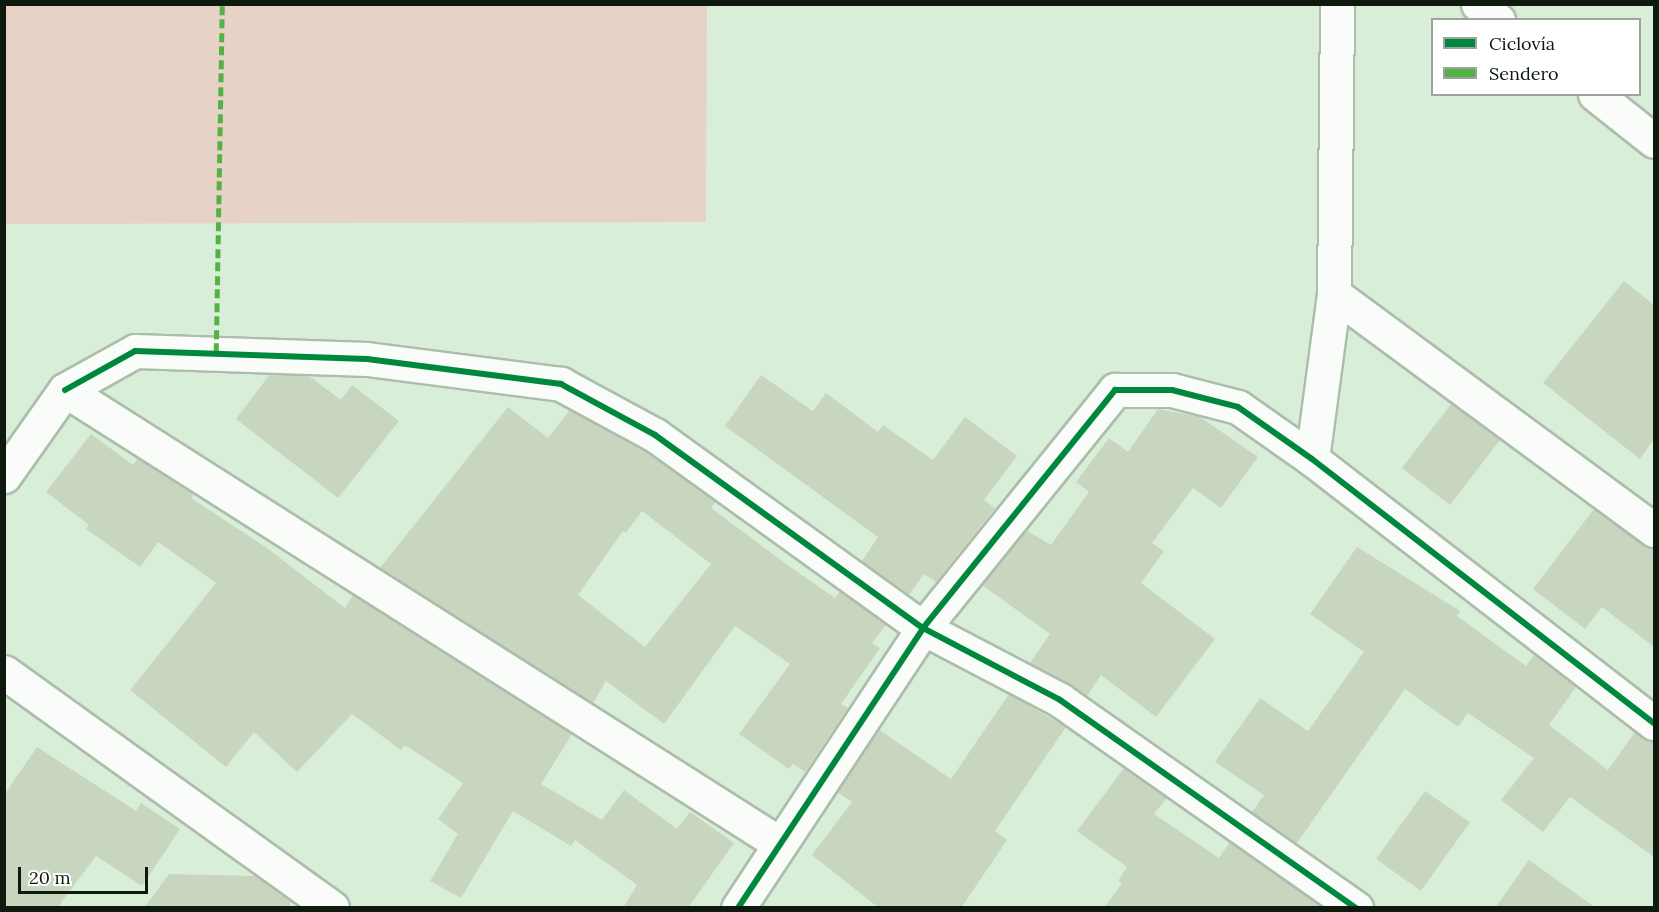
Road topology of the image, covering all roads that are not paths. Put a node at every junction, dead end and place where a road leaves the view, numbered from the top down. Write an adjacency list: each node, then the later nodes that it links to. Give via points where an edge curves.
1 (1336, 4): 6 (street)
2 (1478, 4): 3 (street)
3 (1496, 18)
4 (1598, 96): 5 (street)
5 (1654, 141)
6 (1334, 294): 8 (street); 10 (street)
7 (65, 390): 9 (street); 11 (street, via 135,351 367,359 561,384 655,435); 14 (street)
8 (1312, 459): 11 (street, via 1238,407 1172,390 1115,390); 13 (street)
9 (4, 476)
10 (1654, 530)
11 (923, 628): 14 (street); 17 (street, via 1060,700)
12 (4, 672): 15 (street)
13 (1654, 723)
14 (780, 844): 16 (street)
15 (332, 908)
16 (738, 908)
17 (1356, 908)

